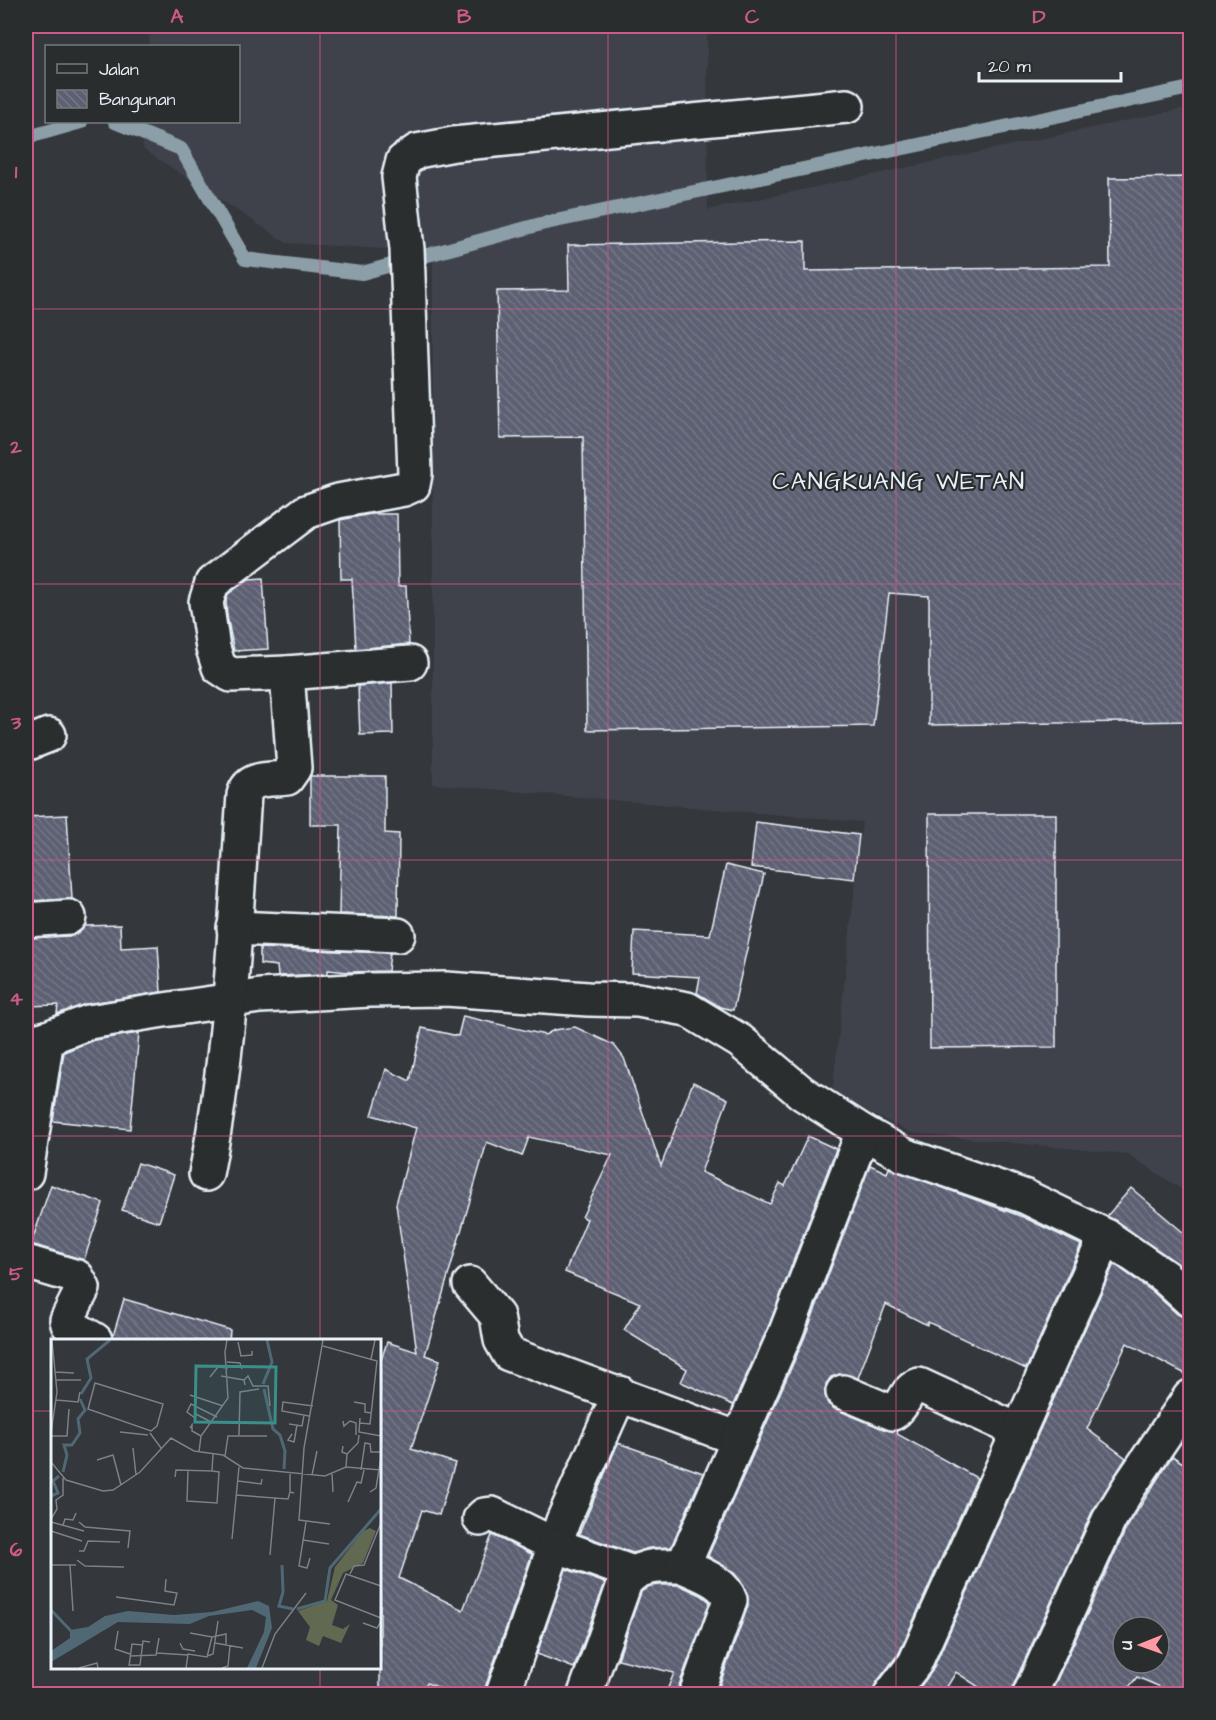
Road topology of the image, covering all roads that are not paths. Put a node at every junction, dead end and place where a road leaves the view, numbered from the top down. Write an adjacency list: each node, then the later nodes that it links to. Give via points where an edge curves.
1 (847, 106): 3 (street, via 454,144 417,151 403,161 399,177 407,249 413,485 306,512 212,583 206,602 219,667 231,675)
2 (410, 663): 3 (street)
3 (287, 672): 6 (street, via 294,768 287,778 251,782 246,787)
4 (69, 917): 5 (street)
5 (26, 920)
6 (234, 928): 7 (street); 8 (street)
7 (398, 935)
8 (230, 1000): 9 (street, via 89,1022); 10 (street, via 446,989 638,1000 687,1009 740,1041 802,1093); 12 (street, via 218,1117)
9 (36, 1040): 11 (street)
10 (863, 1132): 13 (street, via 904,1155 1026,1197); 22 (street, via 786,1332)
11 (26, 1173)
12 (206, 1174)
13 (1106, 1236): 16 (street); 21 (street)
14 (26, 1262): 17 (street, via 77,1277 83,1288 68,1324)
15 (470, 1284): 19 (street, via 497,1316 501,1340 509,1354)
16 (1191, 1300)
17 (92, 1339)
18 (843, 1392): 21 (street, via 893,1413 911,1388 919,1385)
19 (620, 1393): 22 (street); 24 (street)
20 (1191, 1396): 31 (street, via 1109,1520)
21 (1019, 1431): 30 (street, via 915,1663)
22 (739, 1439): 25 (street)
23 (480, 1519): 24 (street, via 492,1514)
24 (555, 1545): 26 (street); 27 (street)
25 (683, 1566): 26 (street, via 646,1567); 29 (street, via 720,1584 730,1600)
26 (633, 1573): 28 (street, via 625,1582)
27 (503, 1695)
28 (585, 1695)
29 (696, 1695)
30 (891, 1695)
31 (1030, 1695)

